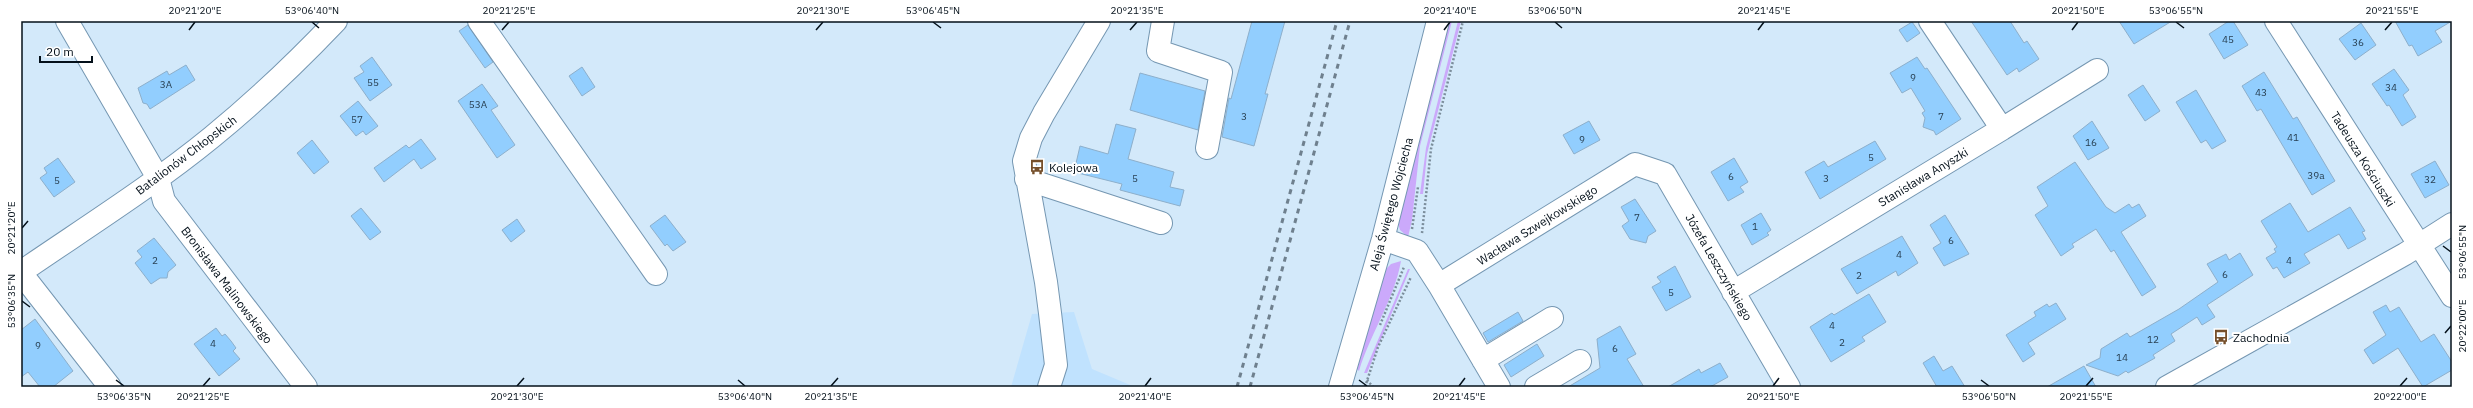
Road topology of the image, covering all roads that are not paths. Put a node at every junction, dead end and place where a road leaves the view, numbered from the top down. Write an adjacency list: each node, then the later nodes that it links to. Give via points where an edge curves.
1 (66, 21): 13 (street, Bronisława Malinowskiego)
2 (336, 21): 13 (street, Batalionów Chłopskich, via 248,107)
3 (479, 21): 20 (street)
4 (1099, 21): 14 (street, via 1031,138 1024,161)
5 (1163, 21): 11 (street, via 1158,51 1221,72)
6 (1438, 21): 17 (street, Aleja Świętego Wojciecha)
7 (1930, 21): 10 (street)
8 (2276, 21): 18 (street, Tadeusza Kościuszki)
9 (2097, 70): 10 (street, Stanisława Anyszki)
10 (2002, 129): 22 (street, Stanisława Anyszki)
11 (1207, 148)
12 (1635, 164): 21 (street, Wacława Szwejkowskiego); 22 (street, Józefa Leszczyńskiego, via 1666,174)
13 (158, 178): 19 (street, Batalionów Chłopskich); 28 (street, Bronisława Malinowskiego, via 164,201)
14 (1026, 179): 15 (street); 29 (street, via 1046,282 1056,365)
15 (1161, 223)
16 (2452, 224): 18 (street)
17 (1383, 238): 21 (street, via 1417,251); 30 (street, Aleja Świętego Wojciecha)
18 (2419, 245): 23 (street, Tadeusza Kościuszki); 34 (street)
19 (21, 272): 27 (street)
20 (656, 274)
21 (1439, 285): 25 (street)
22 (1733, 292): 33 (street, Józefa Leszczyńskiego)
23 (2452, 296)
24 (1552, 318): 25 (street)
25 (1483, 360): 31 (street)
26 (1580, 361): 32 (street)
27 (110, 387)
28 (306, 387)
29 (1049, 387)
30 (1340, 387)
31 (1499, 387)
32 (1536, 387)
33 (1789, 387)
34 (2167, 387)

